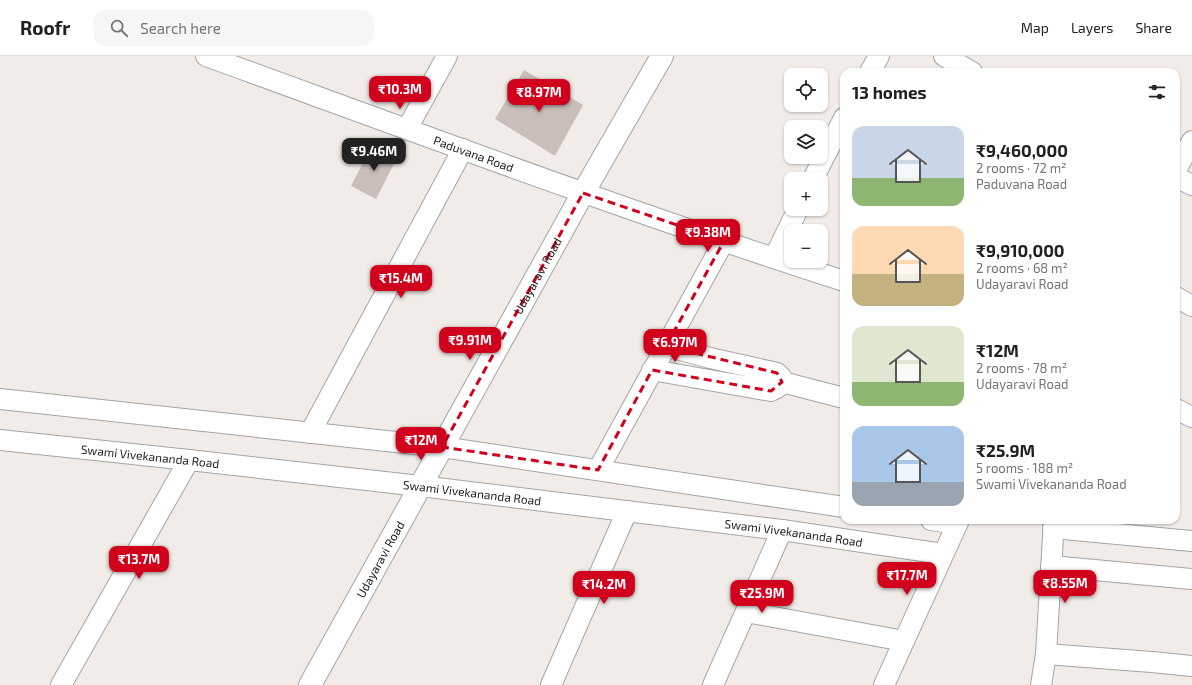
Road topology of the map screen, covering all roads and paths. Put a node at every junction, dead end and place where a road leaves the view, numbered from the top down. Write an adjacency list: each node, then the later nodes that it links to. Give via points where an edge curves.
1 (206, 56): 9 (street, Paduvana Road)
2 (447, 56): 9 (street)
3 (662, 56): 16 (street, Udayaravi Road)
4 (879, 56): 6 (street)
5 (944, 56): 7 (street)
6 (872, 68)
7 (965, 68)
8 (840, 128): 13 (street)
9 (407, 129): 11 (street, Paduvana Road)
10 (1192, 141): 12 (street)
11 (463, 149): 16 (street, Paduvana Road); 30 (street)
12 (1180, 163)
13 (817, 172)
14 (1180, 179): 15 (street)
15 (1192, 185)
16 (583, 193): 18 (street, Paduvana Road); 32 (street, Udayaravi Road)
17 (795, 216): 19 (street)
18 (724, 241): 19 (street, Paduvana Road); 23 (street)
19 (774, 258): 20 (street, Paduvana Road)
20 (840, 279)
21 (1180, 299): 22 (street)
22 (1192, 306)
23 (666, 346): 24 (street); 25 (street, via 777,373)
24 (652, 370): 25 (street, via 771,391 778,388); 34 (street)
25 (782, 382): 26 (street)
26 (840, 397)
27 (0, 399): 30 (street)
28 (1180, 411): 29 (street)
29 (1192, 417)
30 (310, 432): 32 (street)
31 (0, 440): 33 (street, Swami Vivekananda Road)
32 (442, 447): 34 (street); 35 (street, Udayaravi Road)
33 (189, 460): 35 (street, Swami Vivekananda Road); 49 (street)
34 (598, 470): 36 (street)
35 (420, 486): 37 (street, Swami Vivekananda Road); 50 (street, Udayaravi Road)
36 (840, 506)
37 (627, 511): 40 (street, Swami Vivekananda Road); 51 (street)
38 (957, 524): 42 (street)
39 (1054, 524): 41 (street); 43 (street)
40 (782, 530): 42 (street, Swami Vivekananda Road); 45 (street)
41 (1192, 541)
42 (943, 554): 46 (street)
43 (1051, 566): 44 (street); 47 (street)
44 (1192, 578)
45 (746, 612): 46 (street); 52 (street)
46 (904, 641): 53 (street)
47 (1046, 654): 48 (street); 54 (street)
48 (1192, 666)
49 (61, 685)
50 (310, 685)
51 (551, 685)
52 (713, 685)
53 (884, 685)
54 (1040, 685)

